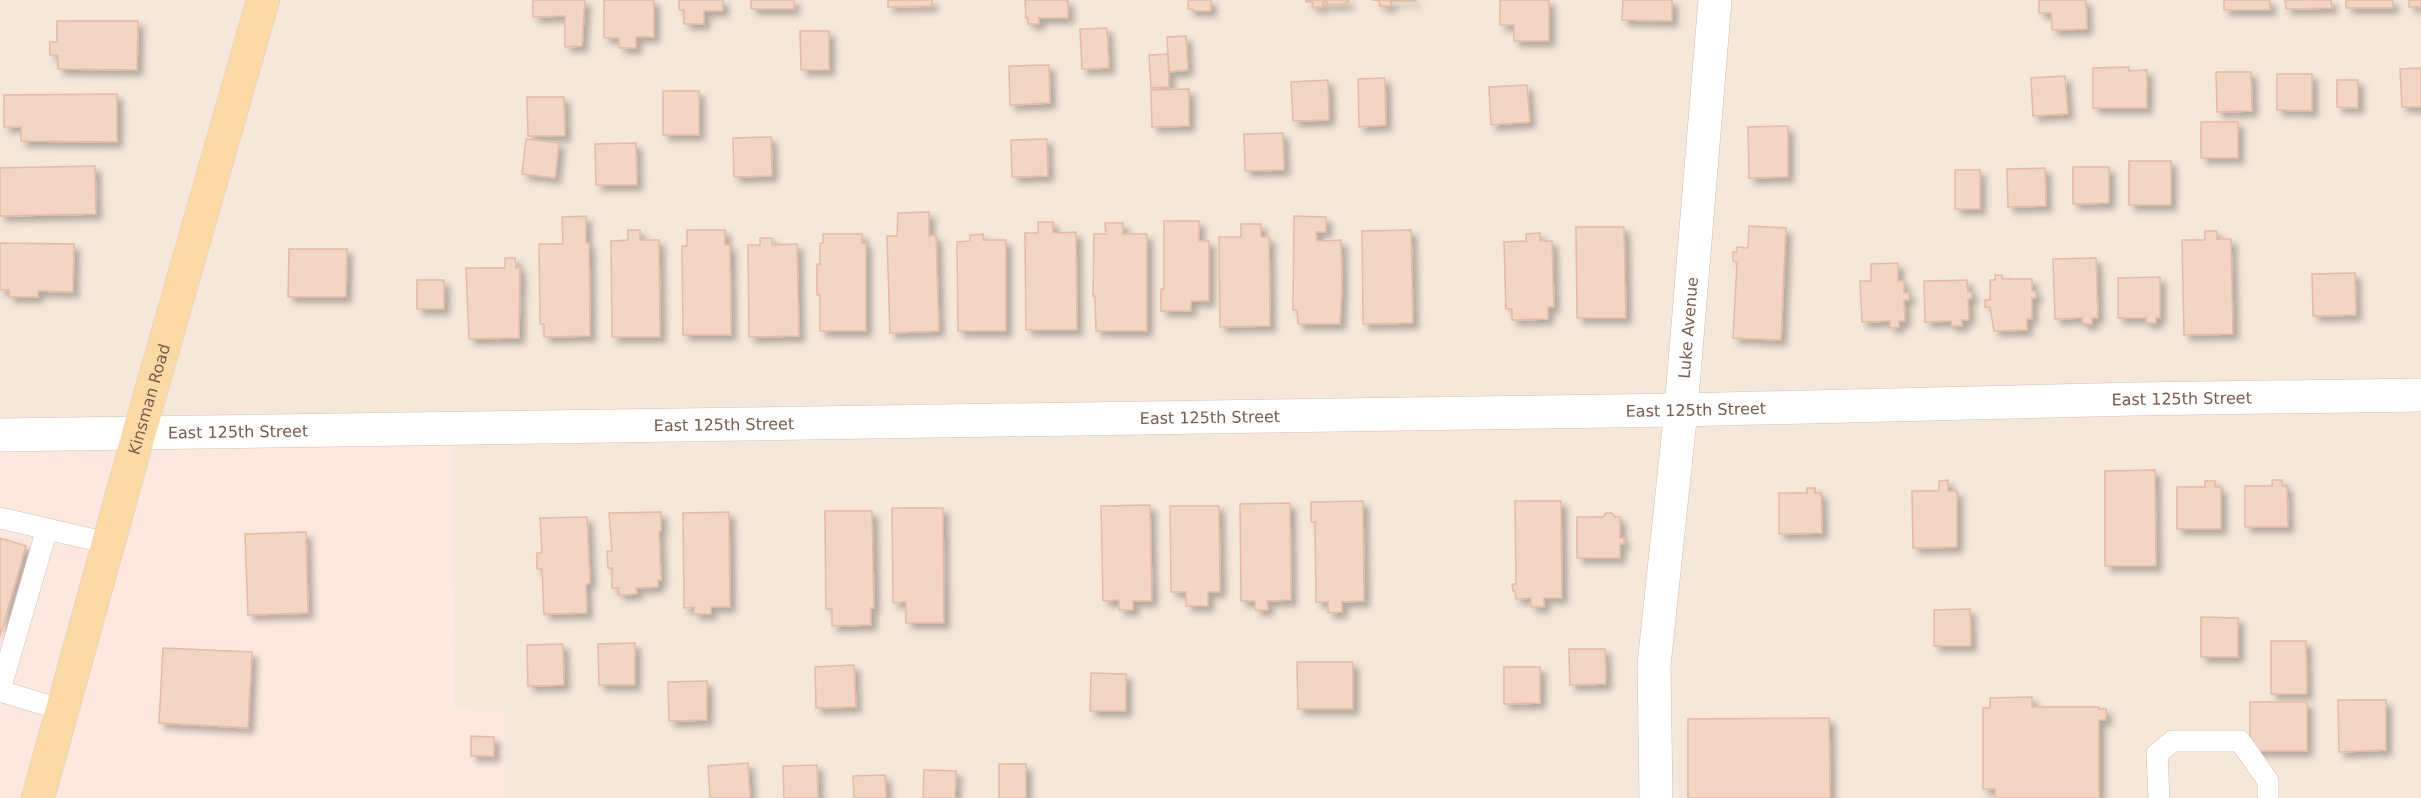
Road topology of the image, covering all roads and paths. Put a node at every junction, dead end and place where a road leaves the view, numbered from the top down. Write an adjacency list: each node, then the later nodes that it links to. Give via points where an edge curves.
1 (263, 0): 5 (main road, Kinsman Road)
2 (1715, 0): 4 (street, Luke Avenue)
3 (2421, 395): 4 (street, East 125th Street)
4 (1681, 410): 5 (street, East 125th Street); 13 (street, Luke Avenue, via 1654,665)
5 (139, 433): 6 (street, East 125th Street); 9 (main road, Kinsman Road)
6 (0, 435)
7 (0, 518): 8 (lane)
8 (47, 529): 9 (lane); 10 (lane, via 9,631)
9 (108, 543): 11 (main road, Kinsman Road)
10 (0, 691): 11 (lane)
11 (63, 710): 12 (main road, Kinsman Road)
12 (38, 798)
13 (1656, 798)
14 (2159, 798): 15 (lane, via 2157,754 2173,741 2240,741 2268,781)
15 (2268, 798)

